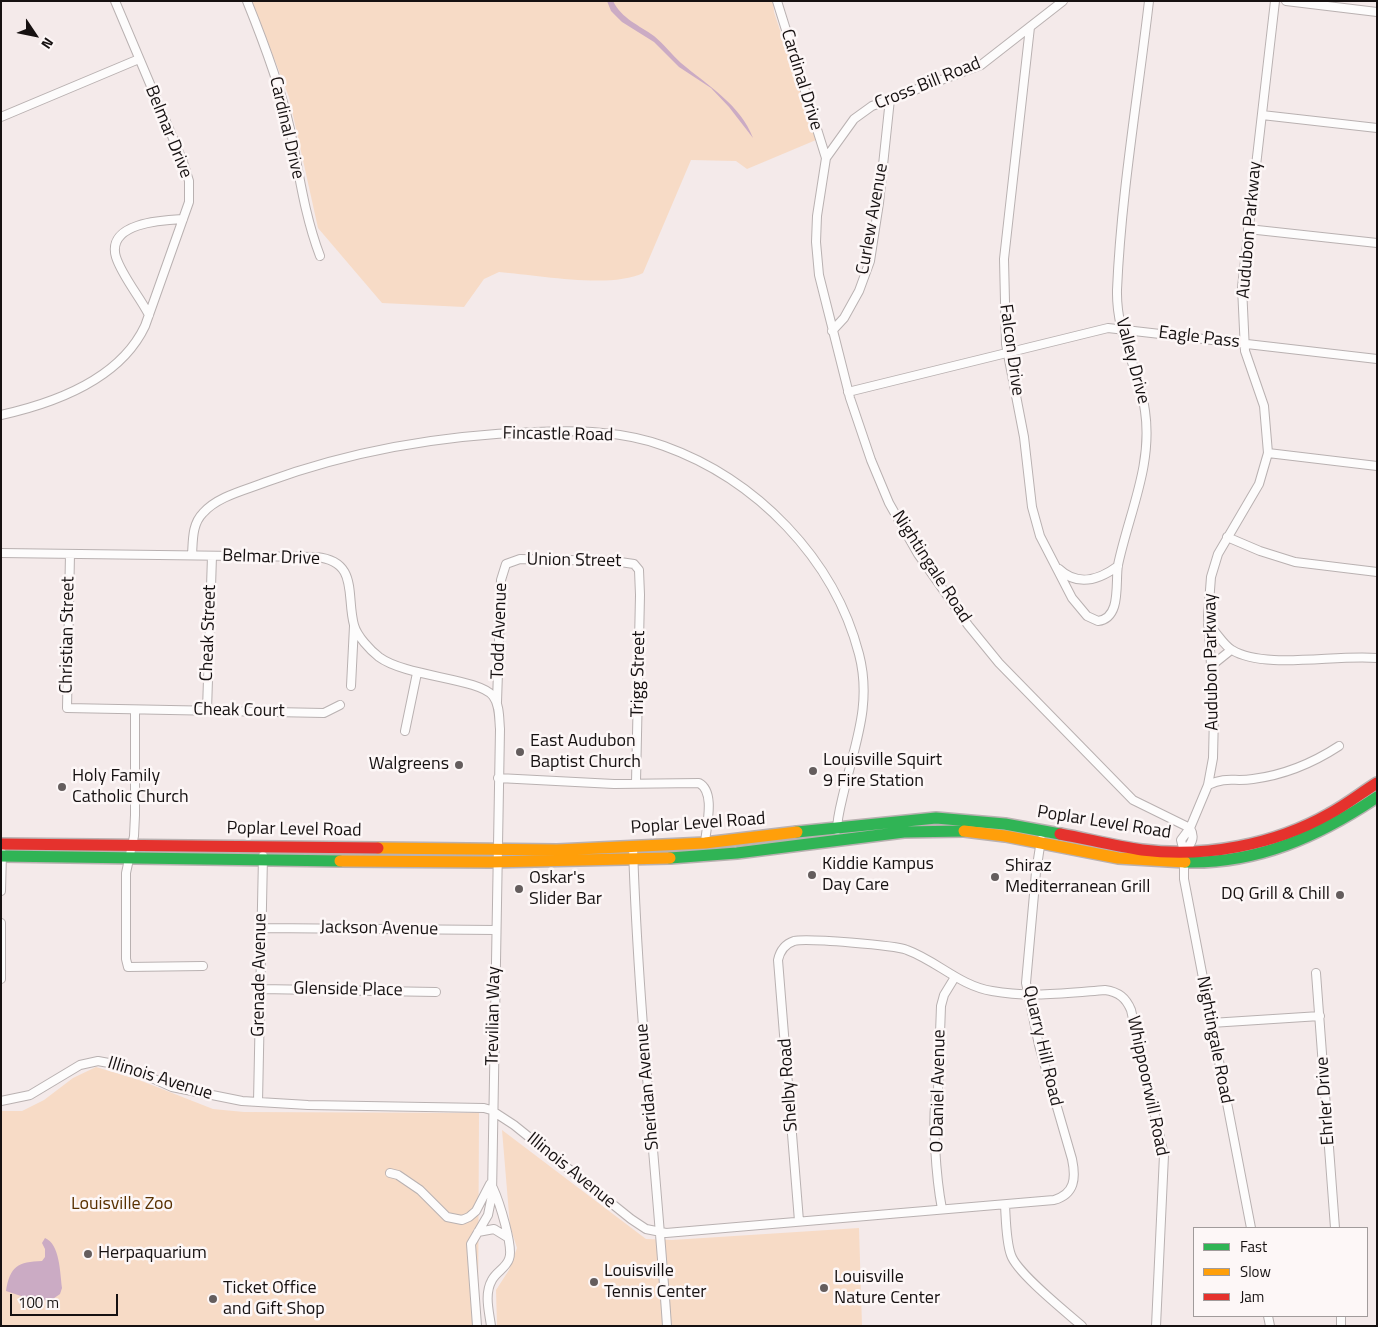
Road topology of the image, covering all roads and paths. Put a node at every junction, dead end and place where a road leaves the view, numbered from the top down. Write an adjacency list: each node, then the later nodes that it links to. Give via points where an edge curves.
1 (114, 1): 10 (street, Belmar Drive)
2 (247, 1): 19 (street, Cardinal Drive, via 281,96 306,216)
3 (778, 1): 15 (street, Cardinal Drive)
4 (1063, 1): 9 (street, Cross Bill Road)
5 (1150, 1): 21 (street, Valley Drive, via 1119,265)
6 (1275, 1): 12 (street, Audubon Parkway)
7 (1286, 1): 8 (street)
8 (1377, 12)
9 (1030, 27): 11 (street, Cross Bill Road, via 981,65); 24 (street, Falcon Drive, via 1004,259)
10 (139, 59): 13 (street); 16 (street, Belmar Drive, via 188,175 190,195)
11 (890, 99): 15 (street, Cross Bill Road, via 872,106 854,119); 22 (street, Curlew Avenue, via 870,261 860,290 844,318)
12 (1262, 115): 14 (street); 17 (street, Audubon Parkway)
13 (1, 117)
14 (1377, 128)
15 (826, 158): 22 (street, Nightingale Road, via 816,242 819,275)
16 (183, 219): 20 (street, Belmar Drive); 20 (street, via 128,229 118,241 116,257)
17 (1248, 228): 18 (street); 23 (street, Audubon Parkway, via 1242,287)
18 (1377, 243)
19 (320, 256)
20 (149, 315): 27 (street, Belmar Drive, via 137,341 113,368 58,397)
21 (1120, 328): 23 (street, Eagle Pass); 24 (street, Eagle Pass, via 1108,328); 38 (street, Valley Drive, via 1141,390 1147,431 1144,472)
22 (832, 331): 26 (street, Nightingale Road)
23 (1244, 343): 25 (street, Eagle Pass); 28 (street, Audubon Parkway, via 1264,406)
24 (1008, 352): 26 (street, Eagle Pass); 36 (street, Falcon Drive, via 1024,437 1032,507)
25 (1377, 359)
26 (848, 392): 62 (street, Nightingale Road, via 871,460 890,503 918,554 968,625 999,663 1133,800)
27 (1, 414)
28 (1268, 453): 29 (street); 30 (street, Audubon Parkway, via 1260,484)
29 (1377, 466)
30 (1228, 537): 39 (street, via 1290,561); 41 (street, Audubon Parkway, via 1218,554 1211,577)
31 (1, 553): 32 (street, Belmar Drive)
32 (70, 554): 33 (street, Belmar Drive); 50 (street, Christian Street, via 67,708)
33 (192, 555): 34 (street, Belmar Drive); 61 (street, Fincastle Road, via 196,523 216,503 281,477 375,450 495,434 579,432 634,437 692,457 742,487 792,532 823,575 850,628 863,675 864,715)
34 (212, 556): 42 (street, Belmar Drive, via 316,557 332,561 344,570 348,578); 51 (street, Cheak Street)
35 (509, 562): 37 (street, Union Street, via 520,559 613,561); 48 (street, Todd Avenue, via 503,567 501,580)
36 (1052, 564): 38 (street, via 1065,575 1080,580 1104,576); 40 (street, Falcon Drive, via 1083,613)
37 (637, 566): 57 (street, Trigg Street, via 640,595)
38 (1118, 566): 40 (street, Valley Drive, via 1113,610 1108,617)
39 (1377, 572)
40 (1098, 621)
41 (1208, 625): 43 (street); 45 (street, Audubon Parkway)
42 (354, 626): 46 (street, Belmar Drive, via 364,642 380,657); 47 (street)
43 (1231, 650): 44 (street, via 1253,658 1272,660 1350,656); 45 (street)
44 (1377, 658)
45 (1211, 666): 54 (street, Audubon Parkway, via 1214,714)
46 (417, 673): 48 (street, Belmar Drive, via 483,690 493,695); 52 (street)
47 (351, 686)
48 (497, 704): 55 (street, via 500,729)
49 (340, 705): 51 (street, Cheak Court, via 324,713)
50 (135, 710): 51 (street, Cheak Court); 70 (street, via 136,815)
51 (207, 710)
52 (405, 731)
53 (1339, 746): 56 (street, via 1283,773 1250,780)
54 (1212, 766): 56 (street); 59 (street, Audubon Parkway)
55 (498, 778): 57 (street, via 614,784); 72 (street)
56 (1223, 778): 59 (street)
57 (636, 782): 65 (street, via 702,784 708,797)
58 (1377, 783): 71 (main road, Poplar Level Road, via 1330,814 1303,827 1242,847)
59 (1208, 785): 62 (street, Audubon Parkway)
60 (1377, 797): 76 (main road, Poplar Level Road, via 1344,819 1284,847 1239,859)
61 (837, 828): 63 (main road, Poplar Level Road, via 955,818); 64 (street, Fincastle Road); 65 (main road, Poplar Level Road)
62 (1190, 828): 71 (street, Audubon Parkway, via 1192,842)
63 (1043, 831): 66 (street, Quarry Hill Road); 71 (main road, Poplar Level Road, via 1142,850)
64 (839, 840): 66 (main road, Poplar Level Road, via 910,832 959,831); 75 (main road, Poplar Level Road, via 724,855)
65 (706, 843): 69 (main road, Poplar Level Road)
66 (1040, 843): 76 (main road, Poplar Level Road, via 1146,862); 88 (street, Quarry Hill Road, via 1026,970)
67 (2, 844): 70 (main road, Poplar Level Road); 73 (street)
68 (263, 847): 70 (main road, Poplar Level Road); 72 (main road, Poplar Level Road); 74 (street, Grenade Avenue)
69 (633, 847): 72 (main road, Poplar Level Road); 75 (street, Sheridan Avenue)
70 (130, 851): 73 (main road, Poplar Level Road); 74 (main road, Poplar Level Road); 82 (street, via 126,873 128,967)
71 (1184, 852): 76 (street, Nightingale Road)
72 (497, 855): 74 (main road, Poplar Level Road); 75 (main road, Poplar Level Road); 80 (street, Trevilian Way)
73 (1, 856): 77 (street)
74 (262, 859): 79 (street, Grenade Avenue)
75 (634, 860): 102 (street, Sheridan Avenue, via 642,1021)
76 (1184, 864): 90 (street, Nightingale Road, via 1184,879)
77 (1, 891)
78 (1, 923): 85 (street)
79 (261, 928): 80 (street, Jackson Avenue); 86 (street, Grenade Avenue)
80 (496, 930): 93 (street, Trevilian Way)
81 (781, 950): 84 (street, Whippoorwill Road, via 798,940 897,947 918,955); 98 (street, Shelby Road, via 778,960)
82 (204, 966)
83 (1316, 973): 89 (street, Ehrler Drive)
84 (955, 977): 88 (street, Whippoorwill Road, via 991,991); 97 (street, O Daniel Avenue, via 941,1006 938,1089 934,1107)
85 (1, 979)
86 (260, 989): 87 (street, Glenside Place); 92 (street, Grenade Avenue)
87 (436, 992)
88 (1028, 994): 96 (street, Quarry Hill Road, via 1075,1178 1071,1191 1061,1198); 108 (street, Whippoorwill Road, via 1111,991 1125,998 1131,1010 1164,1155)
89 (1320, 1016): 90 (street); 100 (street, Ehrler Drive)
90 (1211, 1023): 99 (street, Nightingale Road)
91 (1, 1101): 92 (street, Illinois Avenue, via 30,1095 80,1065 98,1061 125,1066 179,1089)
92 (258, 1102): 93 (street, Illinois Avenue)
93 (491, 1110): 95 (street, Trevilian Way); 102 (street, Illinois Avenue, via 631,1219)
94 (390, 1173): 95 (street, via 420,1190 447,1216 462,1220 476,1211)
95 (491, 1182): 101 (street, Trevilian Way, via 491,1205); 103 (street, Trevilian Way)
96 (1005, 1205): 97 (street, Illinois Avenue); 107 (street, via 1013,1260)
97 (942, 1209): 98 (street, Illinois Avenue)
98 (799, 1221): 102 (street, Illinois Avenue)
99 (1251, 1227)
100 (1335, 1227)
101 (478, 1232): 103 (street, via 494,1229); 104 (street, Trevilian Way, via 471,1244)
102 (660, 1233): 106 (street, Sheridan Avenue)
103 (507, 1237): 105 (street, Trevilian Way, via 509,1260 492,1280 487,1294)
104 (477, 1326)
105 (491, 1326)
106 (667, 1326)
107 (1082, 1326)
108 (1156, 1326)

